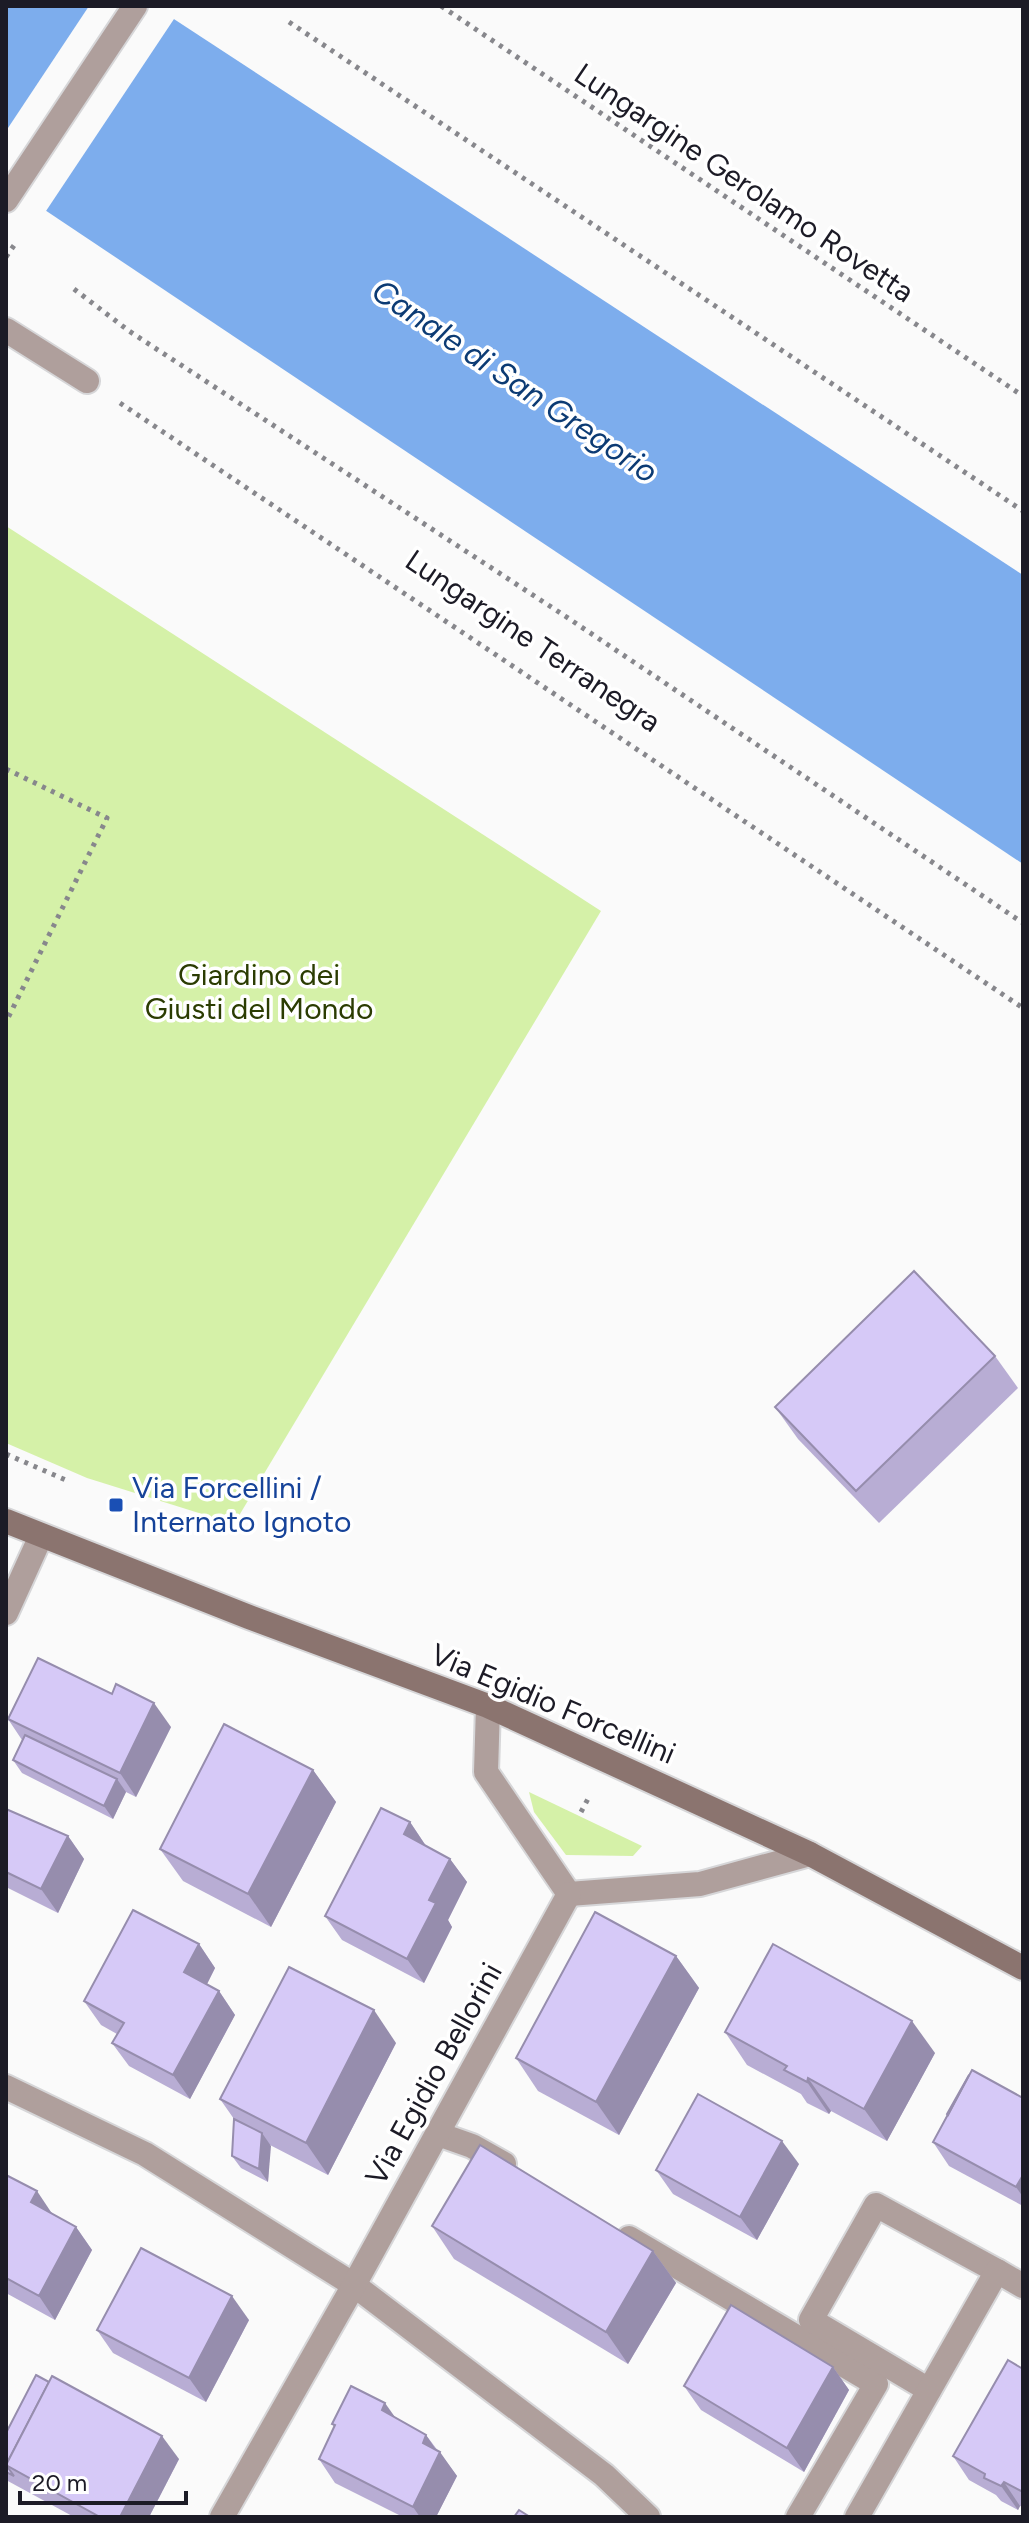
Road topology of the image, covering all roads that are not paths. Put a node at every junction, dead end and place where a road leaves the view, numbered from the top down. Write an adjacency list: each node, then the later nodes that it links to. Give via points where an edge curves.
1 (135, 6): 2 (street)
2 (6, 200)
3 (6, 330): 4 (street)
4 (87, 381)
5 (6, 1521): 6 (street, Via Egidio Forcellini)
6 (41, 1536): 7 (street); 8 (street, Via Egidio Forcellini)
7 (6, 1613)
8 (488, 1706): 9 (street, Via Egidio Forcellini); 10 (street, via 486,1772)
9 (810, 1854): 10 (street, via 700,1884); 11 (street, Via Egidio Forcellini)
10 (569, 1894): 13 (street, Via Egidio Bellorini)
11 (1023, 1968)
12 (6, 2087): 17 (street, via 145,2154)
13 (438, 2134): 14 (street, via 472,2146); 17 (street, Via Egidio Bellorini)
14 (526, 2177)
15 (606, 2225): 22 (street, via 876,2384)
16 (997, 2271): 18 (street); 19 (street); 19 (street, via 876,2205 811,2320)
17 (354, 2285): 20 (street, Via Egidio Bellorini); 21 (street, via 604,2475)
18 (1023, 2286)
19 (929, 2390): 23 (street)
20 (222, 2517)
21 (648, 2517)
22 (798, 2517)
23 (857, 2517)

